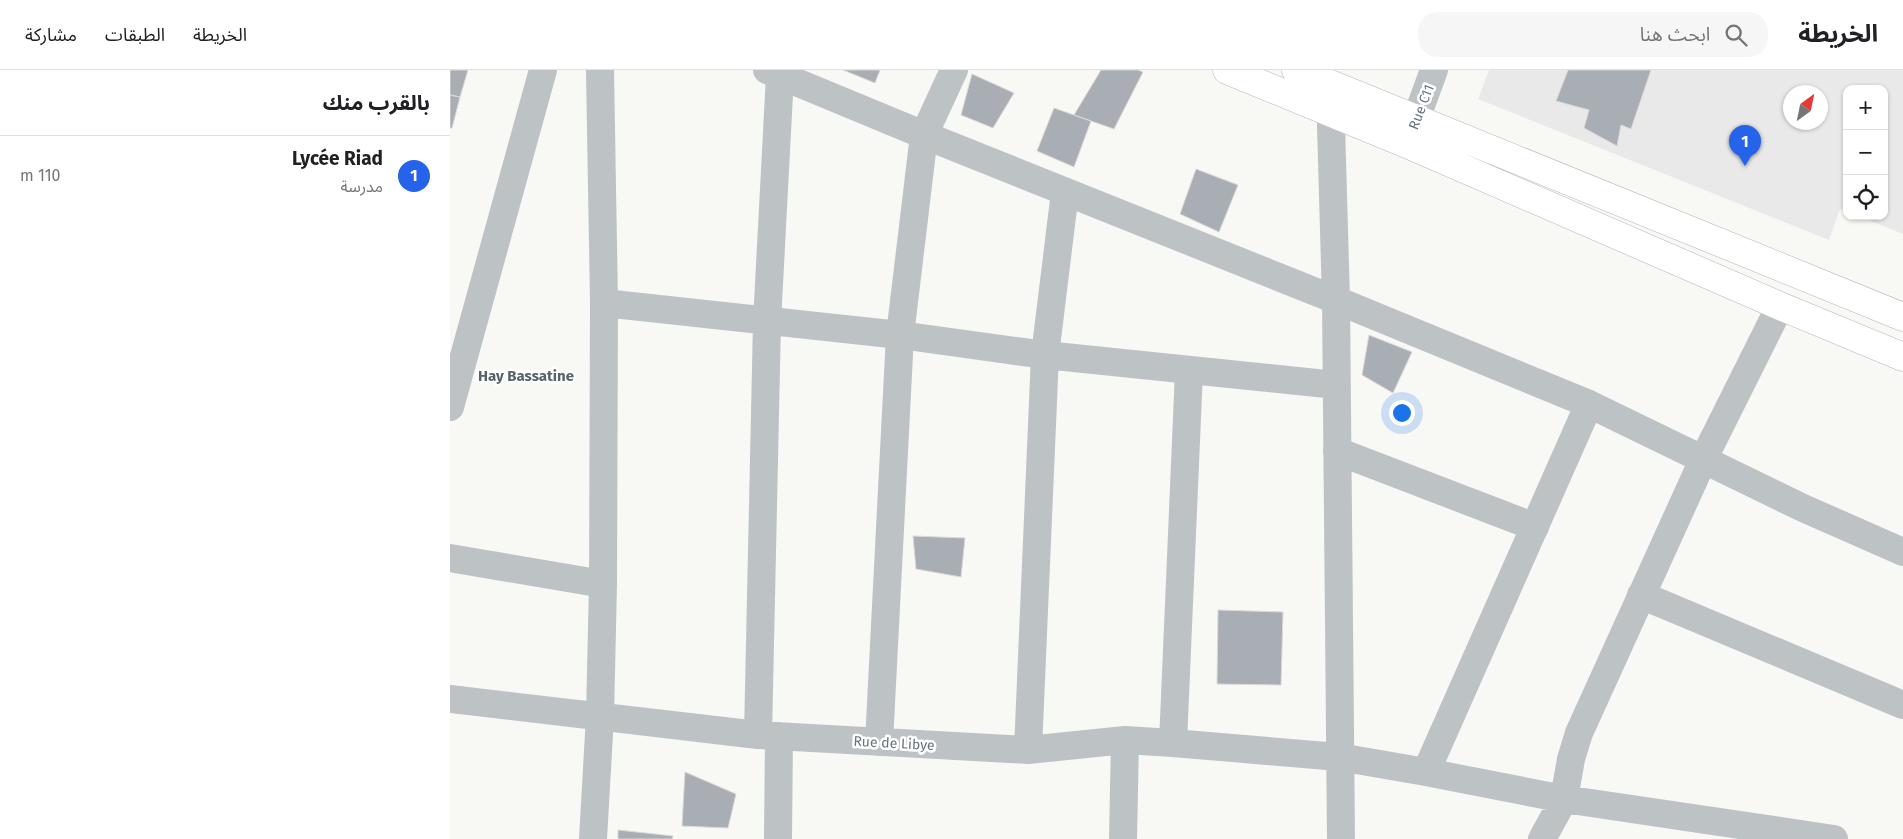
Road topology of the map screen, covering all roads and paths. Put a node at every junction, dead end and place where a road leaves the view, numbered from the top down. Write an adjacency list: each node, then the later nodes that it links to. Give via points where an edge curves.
1 (543, 70): 24 (street)
2 (600, 70): 14 (street)
3 (954, 70): 11 (street)
4 (1227, 70): 9 (main road)
5 (1296, 70): 8 (main road)
6 (1434, 70): 10 (street, Rue C11)
7 (773, 73): 11 (street); 17 (street)
8 (1329, 84): 9 (street); 10 (main road)
9 (1331, 113): 10 (main road); 13 (street)
10 (1411, 131): 15 (main road); 16 (main road)
11 (924, 135): 12 (street); 18 (street)
12 (1065, 192): 13 (street); 19 (street)
13 (1336, 300): 22 (street); 23 (street)
14 (604, 303): 17 (street); 30 (street)
15 (1780, 306): 20 (main road); 26 (street)
16 (1903, 318)
17 (767, 322): 18 (street); 35 (street)
18 (900, 336): 19 (street); 37 (street)
19 (1045, 355): 21 (street); 39 (street)
20 (1903, 357)
21 (1190, 371): 22 (street); 38 (street)
22 (1336, 385): 25 (street)
23 (1589, 404): 26 (street); 27 (street)
24 (450, 407)
25 (1337, 451): 27 (street); 40 (street)
26 (1703, 460): 28 (street); 31 (street)
27 (1535, 527): 41 (street)
28 (1903, 552)
29 (450, 558): 30 (street)
30 (604, 584): 34 (street)
31 (1642, 596): 33 (street); 42 (street, via 1579,733 1570,759)
32 (450, 699): 34 (street, Rue de Libye)
33 (1903, 705)
34 (600, 716): 35 (street, Rue de Libye); 44 (street)
35 (768, 735): 37 (street, Rue de Libye); 45 (street)
36 (1125, 740): 38 (street, Rue de Libye); 39 (street, Rue de Libye); 46 (street)
37 (879, 742): 39 (street, Rue de Libye)
38 (1174, 742): 40 (street, Rue de Libye)
39 (1028, 750)
40 (1339, 758): 41 (street, Rue de Libye); 47 (street)
41 (1426, 772): 42 (street, Rue de Libye)
42 (1564, 799): 43 (street, Rue de Libye); 48 (street)
43 (1719, 830): 49 (street, Rue de Libye)
44 (593, 839)
45 (778, 839)
46 (1123, 839)
47 (1341, 839)
48 (1542, 839)
49 (1834, 839)

